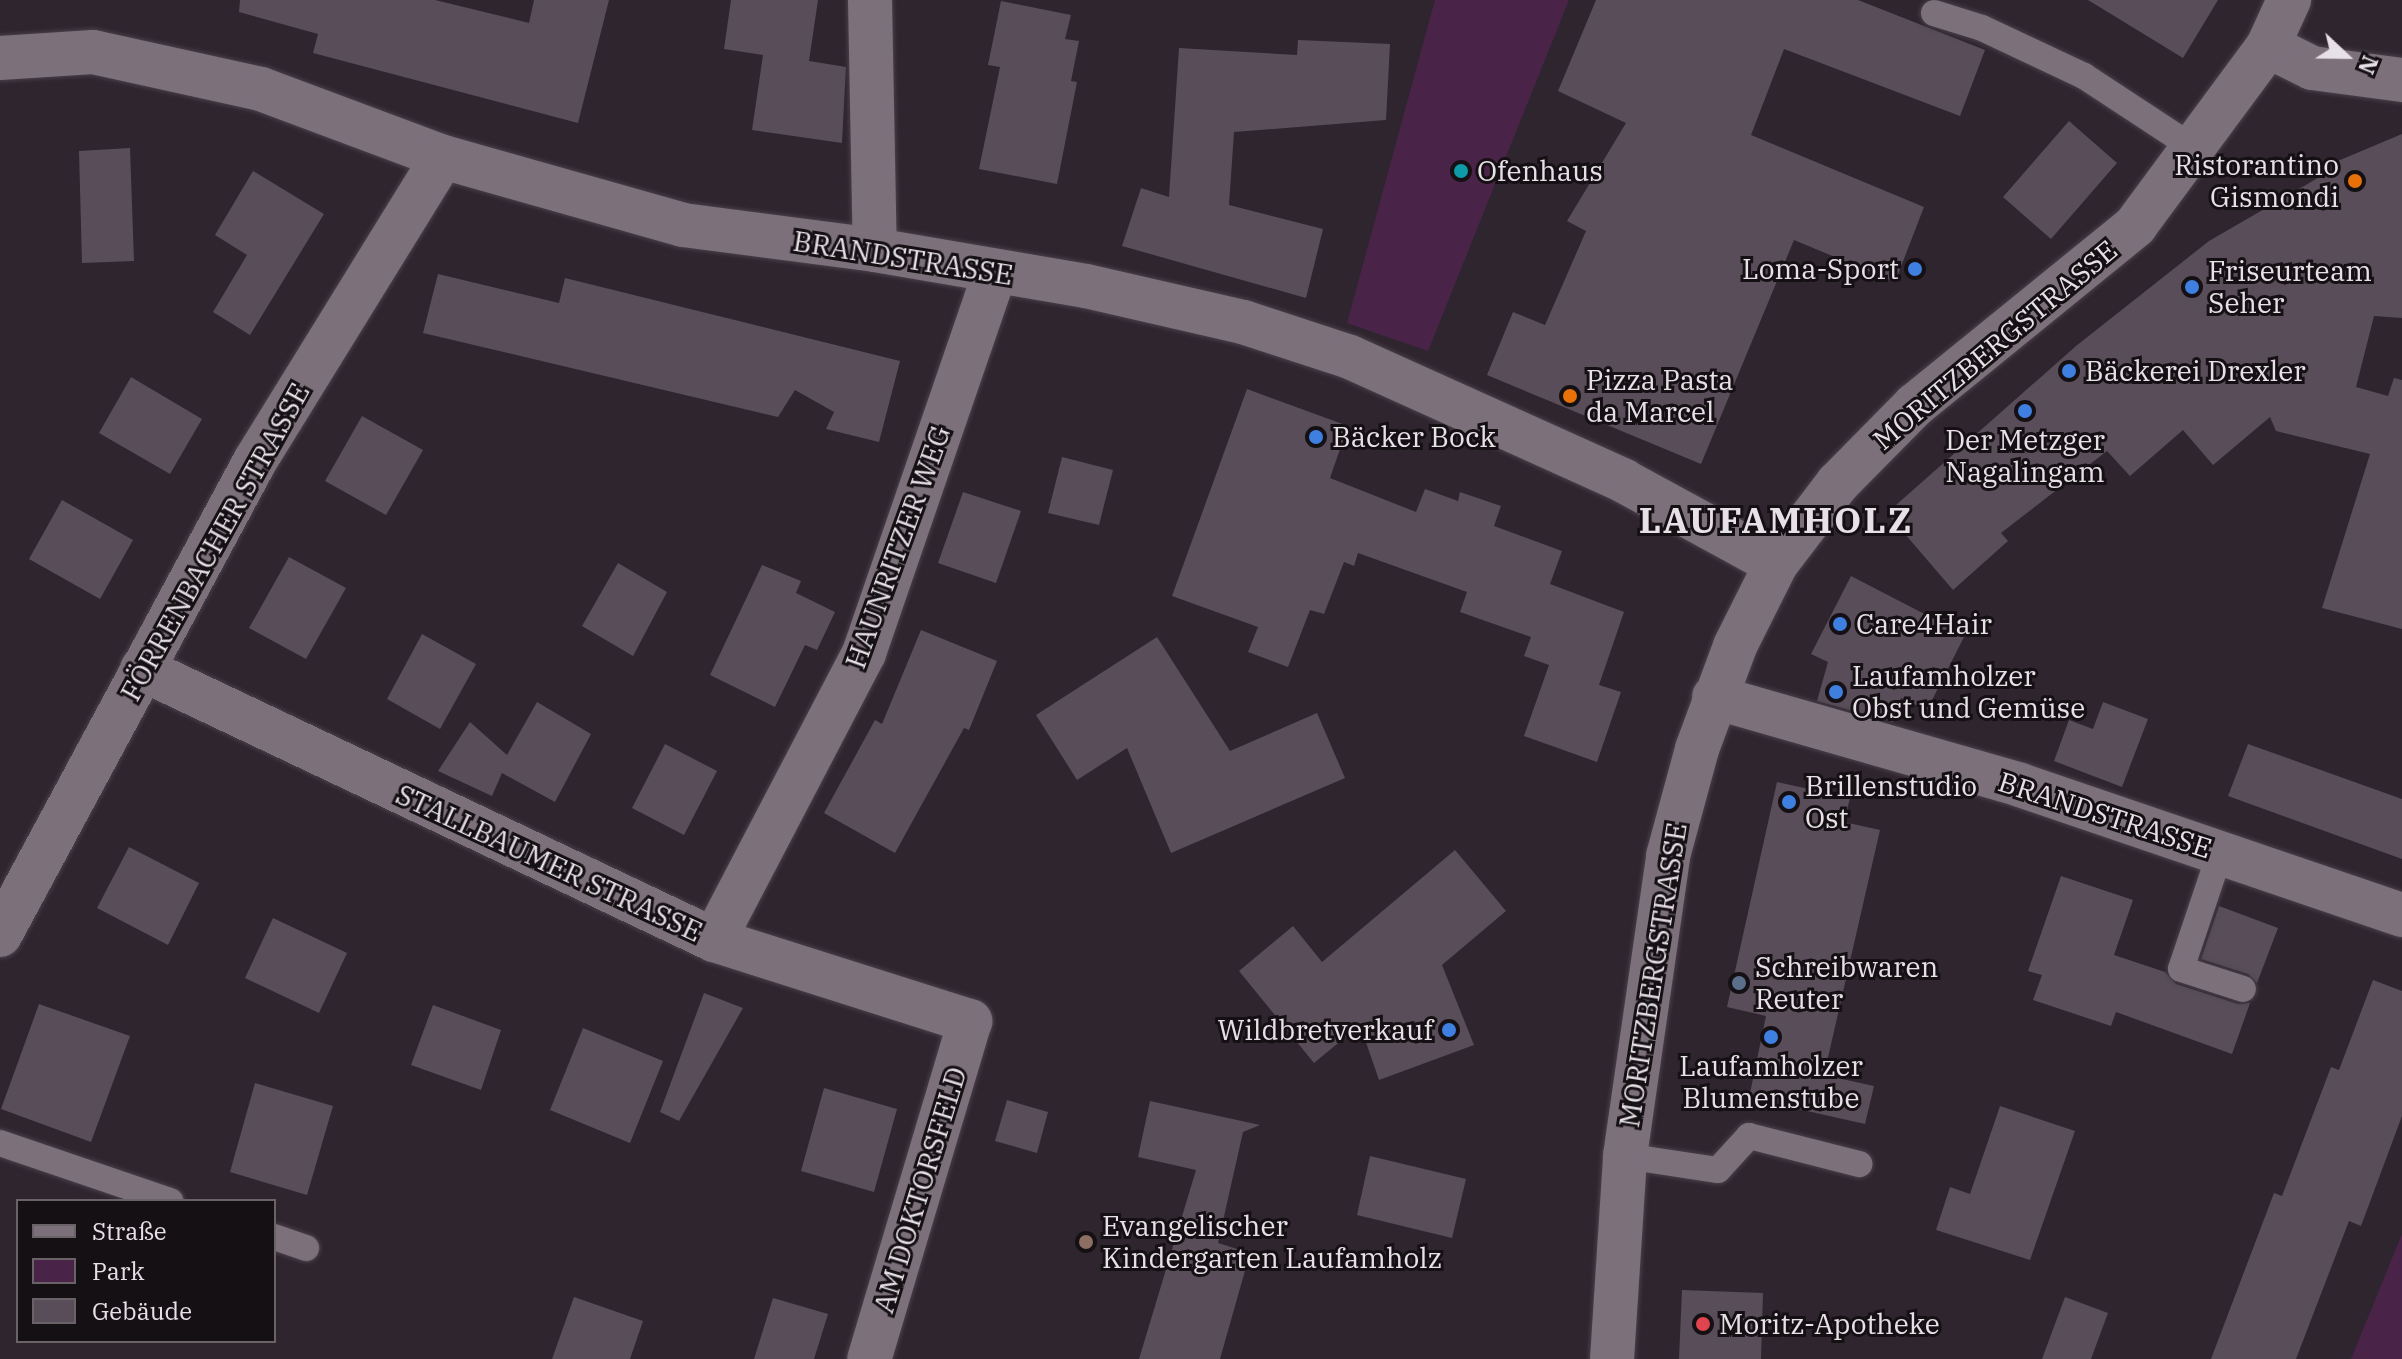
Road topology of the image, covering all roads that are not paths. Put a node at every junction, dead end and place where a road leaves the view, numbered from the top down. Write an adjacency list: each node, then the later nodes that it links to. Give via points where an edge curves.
1 (870, 0): 9 (street)
2 (2289, 0): 4 (street, MORITZBERGSTRASSE)
3 (1934, 13): 7 (lane, via 1982,28 2084,76)
4 (2268, 46): 6 (street, via 2312,68); 7 (street, MORITZBERGSTRASSE)
5 (0, 58): 8 (street, BRANDSTRASSE, via 93,52 200,75 261,89)
6 (2402, 80)
7 (2195, 149): 11 (street, MORITZBERGSTRASSE, via 2135,226 1915,405 1838,483)
8 (443, 157): 9 (street, BRANDSTRASSE, via 683,225); 12 (street, FÖRRENBACHER STRASSE, via 255,461)
9 (875, 250): 10 (street, BRANDSTRASSE)
10 (995, 273): 11 (street, BRANDSTRASSE, via 1147,298 1350,357 1624,481); 17 (street, HAUNRITZER WEG, via 864,653)
11 (1776, 564): 13 (street, MORITZBERGSTRASSE)
12 (142, 669): 16 (street, FÖRRENBACHER STRASSE); 17 (street, STALLBAUMER STRASSE)
13 (1714, 697): 14 (street, BRANDSTRASSE, via 2020,785); 21 (street, MORITZBERGSTRASSE, via 1668,856)
14 (2220, 853): 15 (street, BRANDSTRASSE); 18 (lane, via 2181,969)
15 (2402, 915)
16 (0, 935)
17 (714, 940): 19 (street, STALLBAUMER STRASSE)
18 (2243, 989)
19 (970, 1021): 26 (street, AM DOKTORSFELD)
20 (0, 1143): 23 (lane)
21 (1625, 1156): 22 (lane, via 1718,1170 1749,1136); 27 (street, MORITZBERGSTRASSE)
22 (1859, 1164)
23 (164, 1199)
24 (276, 1238): 25 (lane)
25 (306, 1248)
26 (869, 1359)
27 (1612, 1359)

